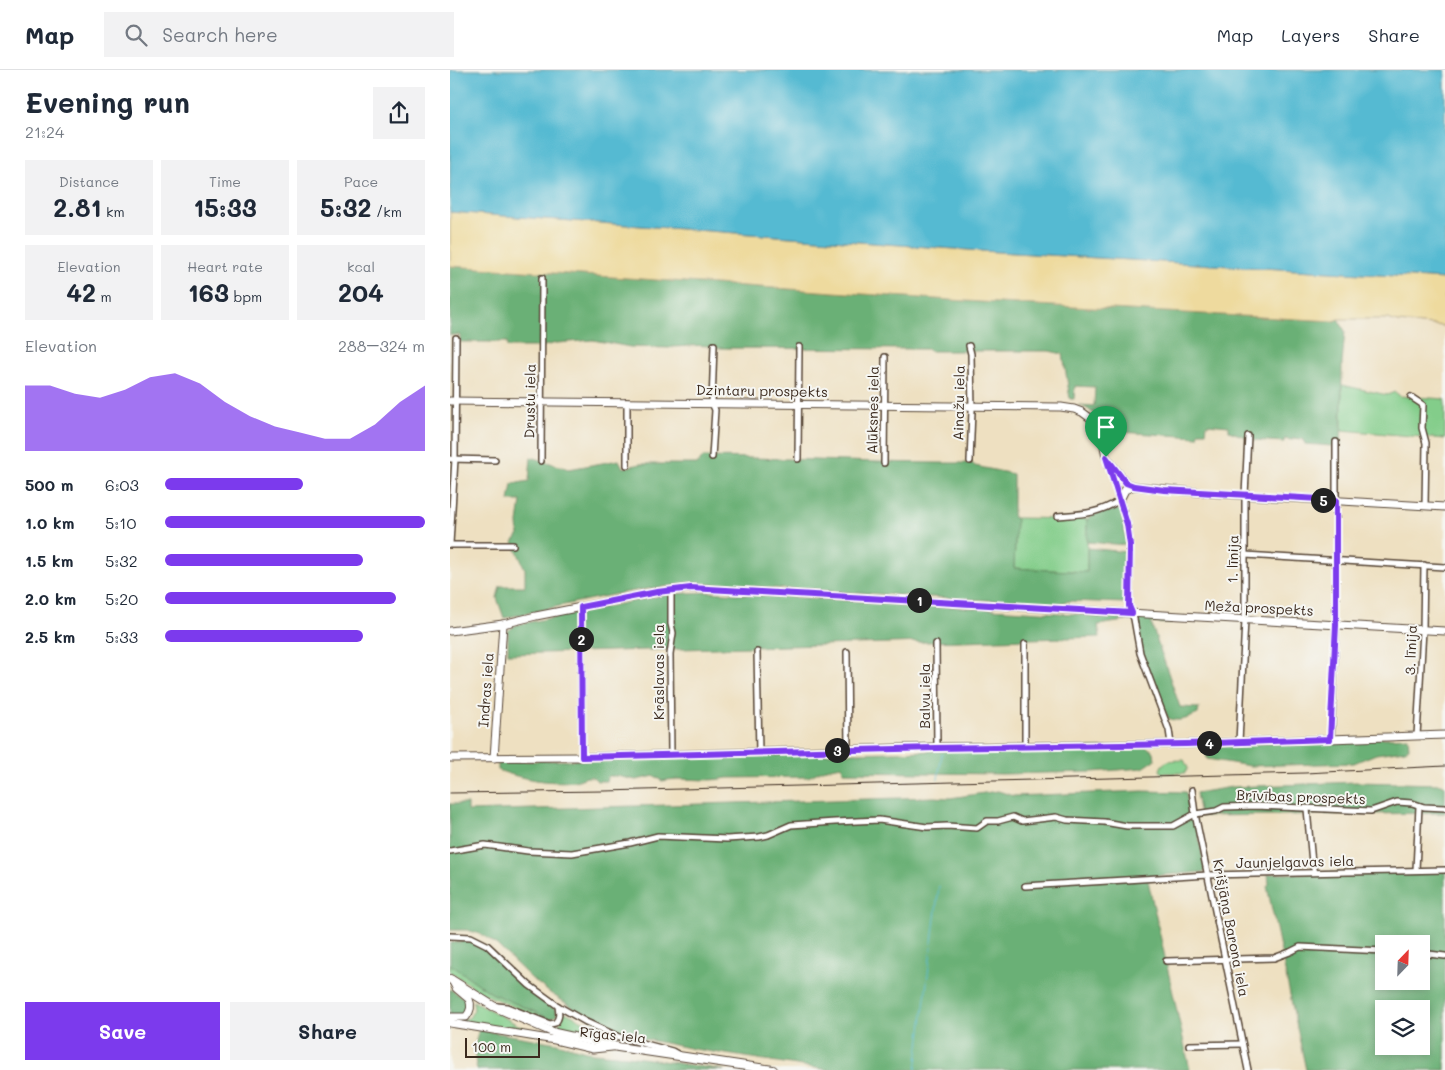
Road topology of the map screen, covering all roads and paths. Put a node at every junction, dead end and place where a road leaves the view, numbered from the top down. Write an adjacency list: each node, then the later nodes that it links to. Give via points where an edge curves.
1 (542, 278): 9 (street, Drustu iela)
2 (456, 338): 8 (street)
3 (714, 345): 11 (street)
4 (969, 346): 14 (street, Ainažu iela)
5 (799, 347): 12 (street)
6 (885, 357): 13 (street, Alūksnes iela)
7 (1411, 397): 30 (street, via 1423,405)
8 (453, 401): 9 (street, Dzintaru prospekts); 19 (street)
9 (541, 402): 10 (street, Dzintaru prospekts); 22 (street, Drustu iela)
10 (627, 402): 11 (street, Dzintaru prospekts); 25 (street)
11 (712, 403): 12 (street, Dzintaru prospekts); 17 (street, via 715,410)
12 (799, 404): 13 (street, Dzintaru prospekts); 20 (street)
13 (885, 405): 14 (street, Dzintaru prospekts); 24 (street, Alūksnes iela)
14 (972, 406): 18 (street, Dzintaru prospekts, via 1074,408 1093,420); 23 (street, Ainažu iela)
15 (1248, 436): 27 (street, 1. līnija)
16 (1336, 442): 29 (street)
17 (712, 457)
18 (1106, 457): 26 (street, via 1126,483); 28 (street)
19 (452, 459): 21 (street); 33 (street)
20 (798, 459)
21 (495, 460)
22 (541, 461)
23 (970, 461)
24 (884, 463)
25 (627, 465)
26 (1134, 486): 27 (street); 28 (street, via 1126,490)
27 (1245, 495): 29 (street); 35 (street, 1. līnija)
28 (1120, 500): 32 (street, via 1089,514); 41 (street, via 1130,545 1129,606)
29 (1336, 500): 30 (street); 36 (street)
30 (1425, 506): 31 (street)
31 (1445, 507)
32 (1058, 516)
33 (450, 545): 34 (street)
34 (513, 545)
35 (1245, 554): 36 (street); 42 (street, 1. līnija)
36 (1336, 560): 37 (street); 44 (street)
37 (1424, 565): 38 (street); 45 (street, 3. līnija)
38 (1445, 567)
39 (671, 590): 40 (street, Meža prospekts); 41 (street, Meža prospekts, via 691,588); 61 (street, Krāslavas iela)
40 (581, 607): 43 (street, Meža prospekts); 62 (street)
41 (1132, 613): 42 (street, Meža prospekts); 56 (street, via 1140,653 1169,730)
42 (1244, 620): 44 (street, Meža prospekts); 55 (street, 1. līnija)
43 (503, 624): 46 (street, Meža prospekts); 64 (street, Indras iela)
44 (1336, 625): 45 (street, Meža prospekts); 54 (street)
45 (1423, 630): 47 (street, Meža prospekts); 53 (street, 3. līnija)
46 (450, 631)
47 (1445, 631)
48 (936, 644): 58 (street, Balvu iela)
49 (1025, 644): 57 (street)
50 (757, 652): 60 (street)
51 (847, 652): 59 (street)
52 (1445, 735): 53 (street)
53 (1418, 736): 54 (street)
54 (1330, 739): 55 (street)
55 (1239, 742): 56 (street)
56 (1171, 744): 57 (street)
57 (1025, 746): 58 (street)
58 (936, 748): 59 (street)
59 (848, 750): 60 (street)
60 (759, 753): 61 (street)
61 (671, 755): 62 (street)
62 (582, 757): 64 (street)
63 (450, 758): 64 (street)
64 (494, 758)
65 (1192, 790): 69 (street, Krišjāņa Barona iela)
66 (1419, 806): 67 (street, Brīvības prospekts); 68 (street, Brīvības prospekts, via 1397,802 1371,811); 71 (street)
67 (1445, 808)
68 (1307, 809): 69 (street, Brīvības prospekts, via 1224,806 1216,811); 73 (street)
69 (1196, 814): 70 (street, Brīvības prospekts, via 1173,826 1127,826 1056,817 1022,821 1013,817 987,821 977,828 927,827 879,820 791,825 768,835 727,839 658,836 572,853 485,845); 74 (street, Krišjāņa Barona iela)
70 (450, 852)
71 (1416, 870): 72 (street, Jaunjelgavas iela); 73 (street, Jaunjelgavas iela)
72 (1445, 870)
73 (1315, 872): 74 (street, Jaunjelgavas iela)
74 (1208, 875): 75 (street, Jaunjelgavas iela); 80 (street, Krišjāņa Barona iela)
75 (1026, 886)
76 (450, 936): 84 (street, via 471,937 487,945 529,985)
77 (1375, 951): 80 (street, via 1300,947 1274,958)
78 (1430, 954): 79 (street)
79 (1445, 956)
80 (1225, 959): 81 (street); 87 (street, Krišjāņa Barona iela)
81 (1166, 961)
82 (451, 980): 83 (main road); 85 (street, via 469,999 471,1007 466,1017)
83 (493, 1006): 84 (street, via 507,1007 550,1024 558,1020); 89 (main road, via 555,1033)
84 (558, 1006): 90 (street, via 619,1038 672,1050)
85 (450, 1017)
86 (450, 1024): 89 (street, Rīgas iela, via 593,1049)
87 (1242, 1044): 88 (street); 92 (street, Krišjāņa Barona iela)
88 (1190, 1045)
89 (618, 1047): 90 (main road, Rīgas iela)
90 (682, 1056): 91 (main road, Rīgas iela)
91 (773, 1070)
92 (1248, 1070)

